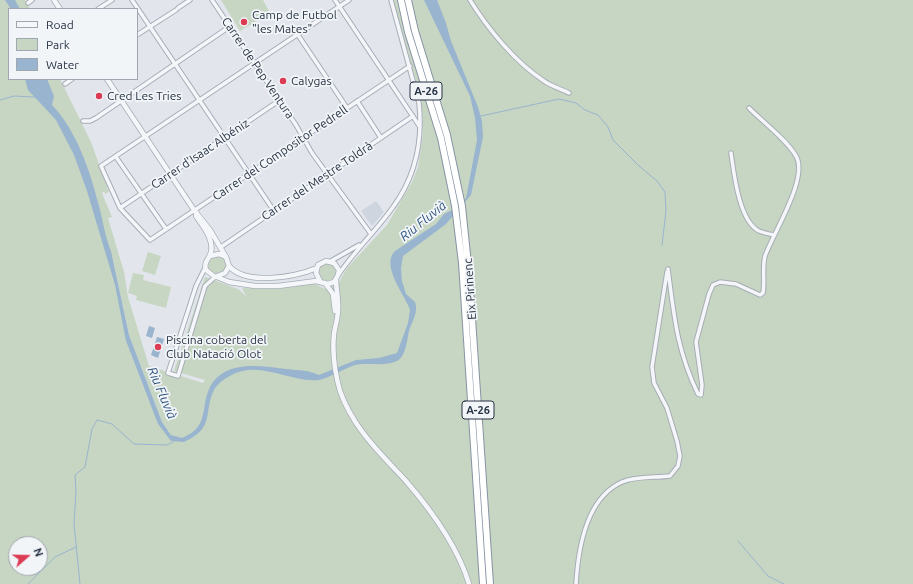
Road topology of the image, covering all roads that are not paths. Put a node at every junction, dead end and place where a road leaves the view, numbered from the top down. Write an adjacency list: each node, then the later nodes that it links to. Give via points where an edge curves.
1 (32, 0): 11 (street)
2 (112, 0): 13 (street)
3 (190, 0): 15 (street)
4 (212, 0): 16 (street, Carrer de Pep Ventura)
5 (335, 0): 12 (street)
6 (349, 0): 12 (street)
7 (391, 0): 21 (street)
8 (401, 0): 65 (highway, Eix Pirinenc / A-26, via 441,138 451,182 459,242)
9 (408, 0): 66 (highway, Eix Pirinenc / A-26, via 447,135 466,236)
10 (470, 0): 26 (street, via 487,26 527,69 545,82)
11 (28, 3)
12 (340, 6): 18 (street); 24 (street)
13 (100, 8)
14 (138, 9): 15 (street)
15 (150, 26): 17 (street); 19 (street)
16 (230, 27): 19 (street); 20 (street, Carrer de Pep Ventura)
17 (138, 34)
18 (298, 35): 20 (street); 31 (street)
19 (175, 64): 27 (street); 29 (street)
20 (255, 64): 28 (street, Carrer de Pep Ventura); 29 (street)
21 (410, 66): 24 (street, Carrer del Compositor Pedrell); 35 (street, via 419,103)
22 (71, 80): 25 (street)
23 (108, 80): 27 (street)
24 (389, 80): 30 (street, Carrer del Compositor Pedrell); 33 (street)
25 (65, 84)
26 (569, 93)
27 (121, 100): 34 (street, via 92,120); 38 (street)
28 (280, 100): 36 (street, Carrer d'Isaac Albéniz); 37 (street, Carrer de Pep Ventura)
29 (200, 101): 36 (street); 38 (street)
30 (357, 101): 31 (street, Carrer del Compositor Pedrell); 39 (street)
31 (347, 108): 37 (street, Carrer del Compositor Pedrell)
32 (749, 108): 51 (street, via 787,145 797,157 799,166 792,199)
33 (413, 116): 35 (street); 39 (street, Carrer del Mestre Toldrà)
34 (83, 121)
35 (420, 128): 50 (street, via 418,151 409,180 394,207)
36 (224, 137): 42 (street, Carrer d'Isaac Albéniz); 43 (street)
37 (303, 137): 43 (street, Carrer del Compositor Pedrell); 44 (street, Carrer de Pep Ventura)
38 (146, 138): 41 (street); 42 (street)
39 (381, 138): 44 (street, Carrer del Mestre Toldrà)
40 (731, 153): 51 (street, via 742,210 758,230)
41 (116, 156): 45 (street); 46 (street, via 101,166)
42 (170, 174): 45 (street, Carrer d'Isaac Albéniz); 48 (street)
43 (249, 174): 47 (street); 48 (street, Carrer del Compositor Pedrell)
44 (327, 175): 47 (street, Carrer del Mestre Toldrà); 50 (street, Carrer de Pep Ventura)
45 (141, 194): 46 (street, Carrer d'Isaac Albéniz); 49 (street)
46 (120, 208): 49 (street, Carrer del Compositor Pedrell, via 150,240)
47 (274, 211): 53 (street, Carrer del Mestre Toldrà)
48 (196, 212): 49 (street, Carrer del Compositor Pedrell); 53 (street); 54 (street, via 207,232)
49 (166, 229)
50 (371, 234): 52 (street)
51 (774, 235): 67 (street, via 764,263 760,295 745,287 720,282 713,286 709,294 696,342 701,395 698,394 689,376 678,341 668,269 652,368 654,383 672,420 680,456 678,466 670,476 621,482 604,495 584,530 578,555)
52 (362, 244): 56 (street); 61 (street)
53 (221, 247): 55 (street)
54 (210, 256): 55 (street, via 219,254); 58 (street)
55 (226, 257): 57 (street)
56 (331, 261): 59 (street, via 323,262); 61 (street, via 338,267)
57 (229, 266): 59 (street, via 237,274 262,277 294,275); 60 (street, via 225,274)
58 (205, 267): 60 (street); 60 (street, via 196,286 168,372 178,376 205,286)
59 (317, 268): 62 (street, via 317,276)
60 (216, 277): 62 (street, via 254,286)
61 (337, 277): 62 (street, via 331,283); 63 (street)
62 (322, 282): 63 (street, via 332,291)
63 (336, 324): 64 (street, via 336,372 348,409 369,442 406,481 438,523)
64 (469, 584)
65 (483, 584)
66 (490, 584)
67 (576, 584)

